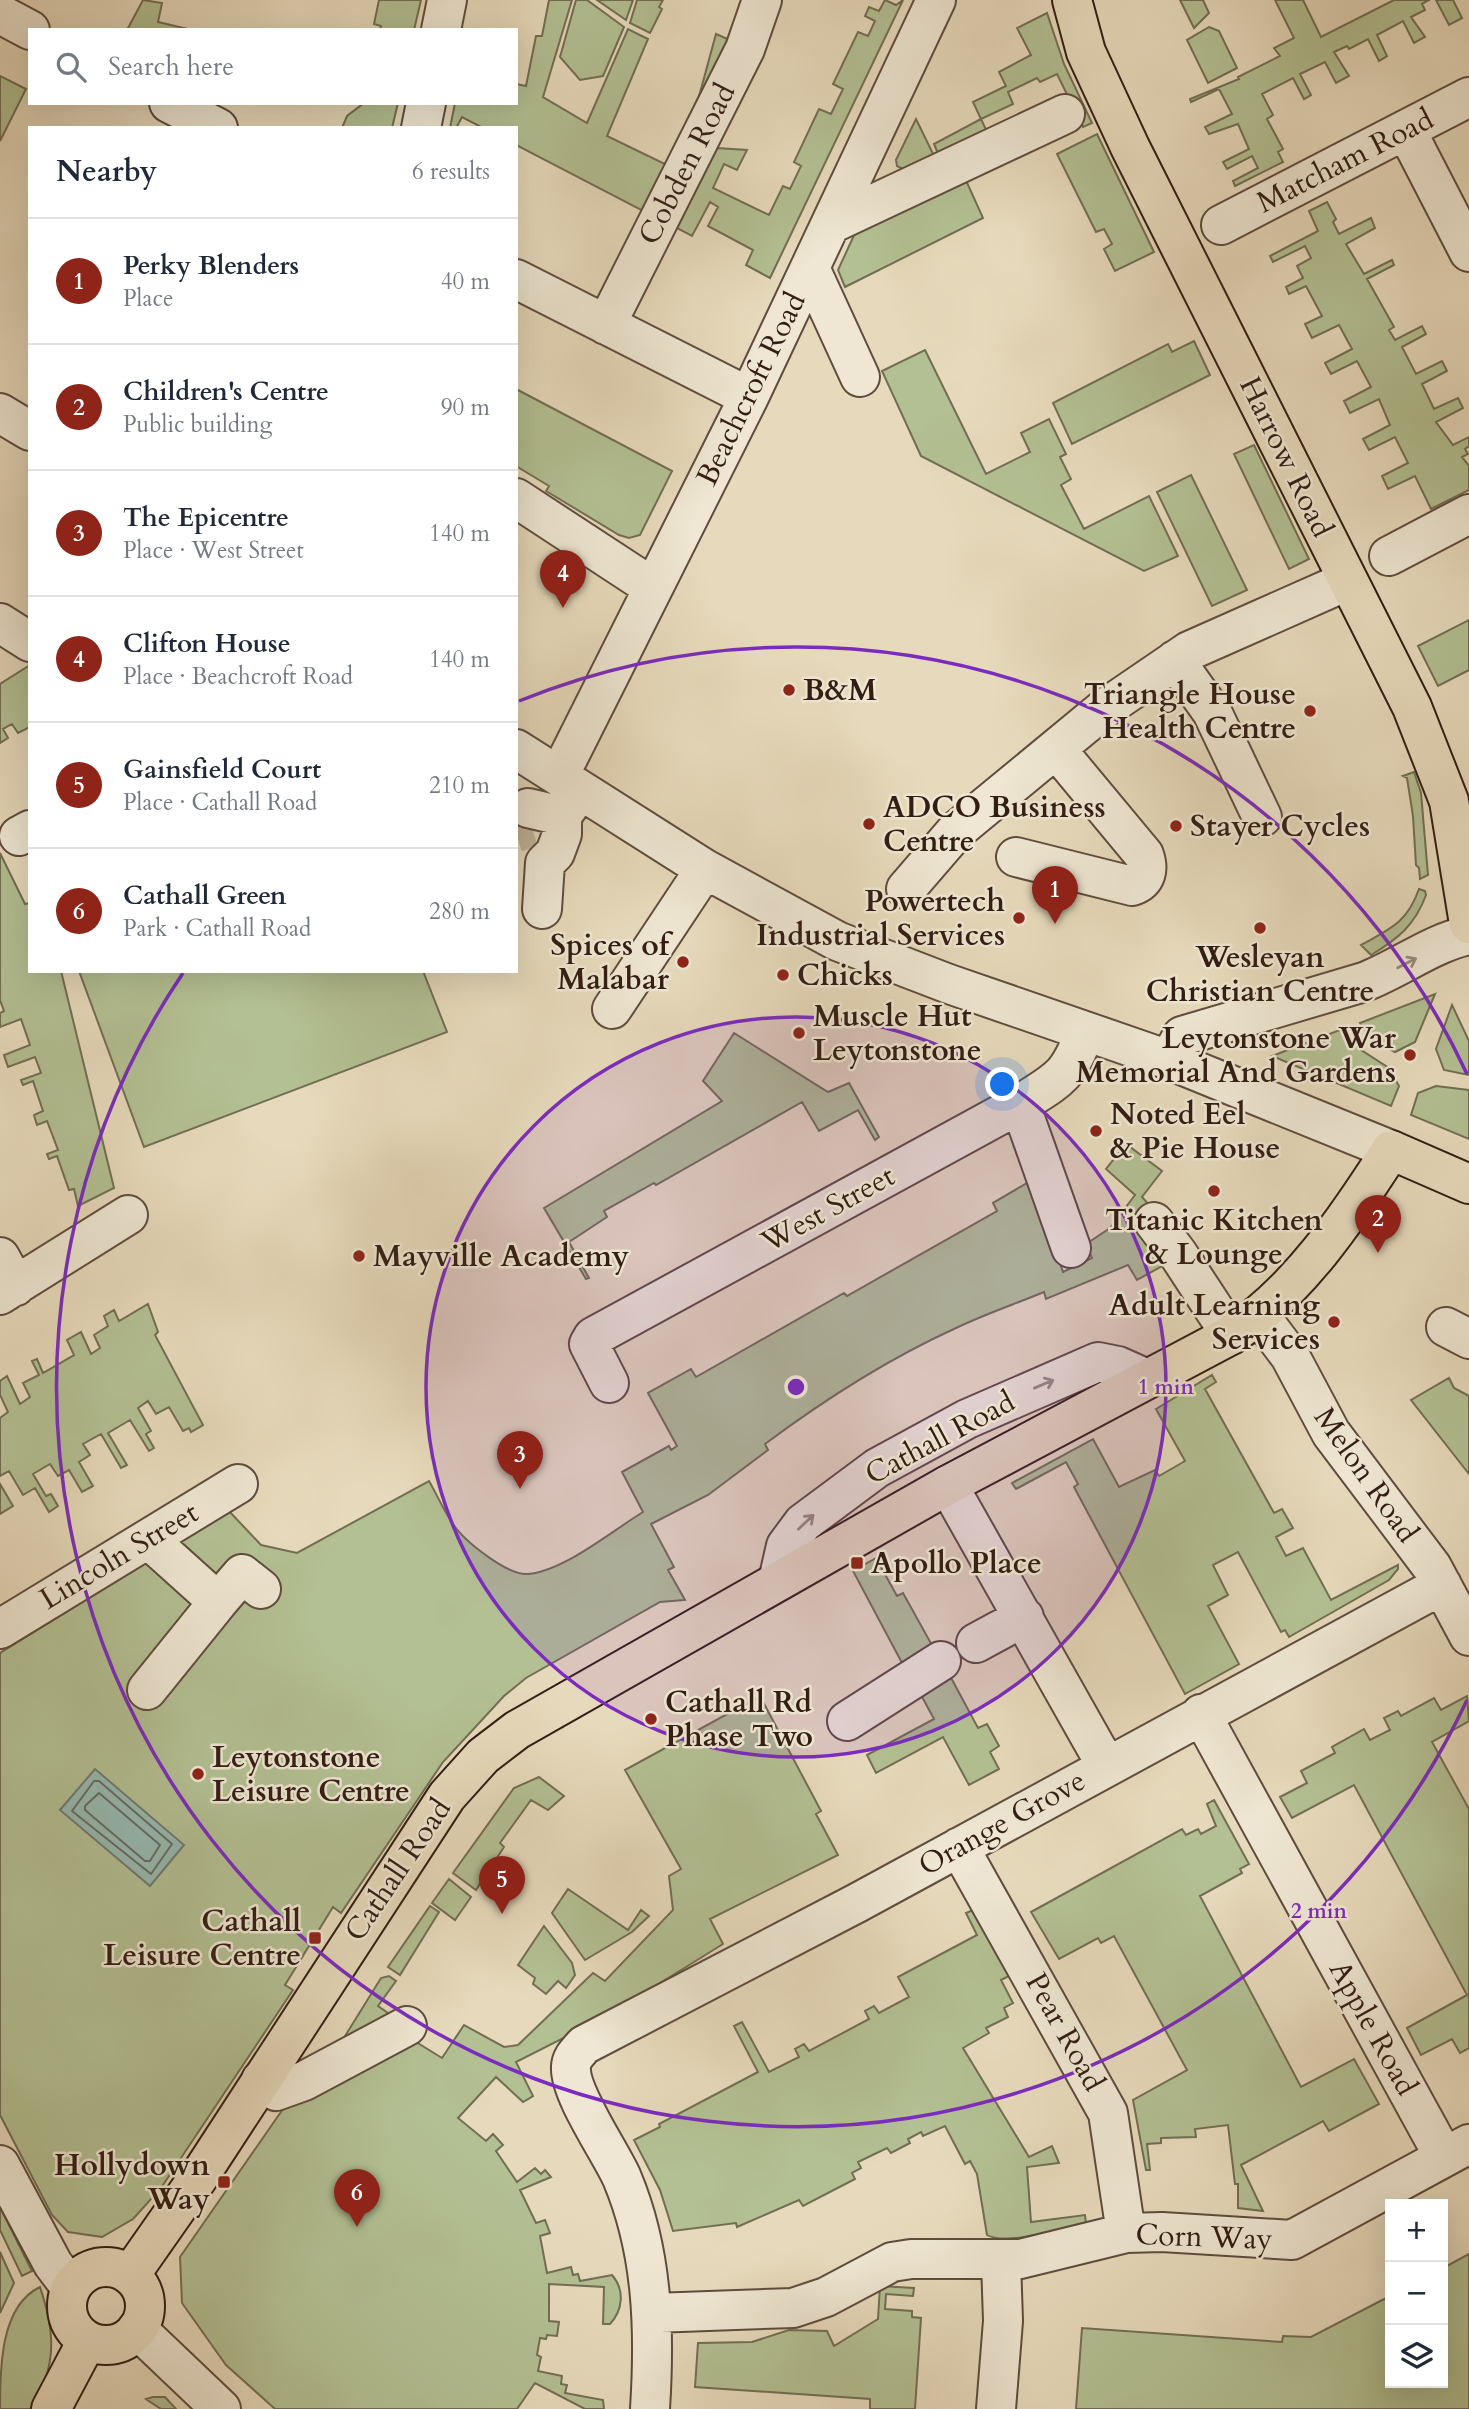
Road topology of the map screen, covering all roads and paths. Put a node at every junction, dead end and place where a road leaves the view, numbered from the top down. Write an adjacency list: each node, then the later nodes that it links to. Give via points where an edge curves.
1 (447, 0): 6 (street)
2 (762, 0): 20 (street, Cobden Road, via 745,49)
3 (936, 0): 15 (street, Beachcroft Road)
4 (1072, 0): 28 (main road, Harrow Road, via 1086,52 1129,147)
5 (0, 14): 7 (street)
6 (441, 28)
7 (28, 29)
8 (1469, 97): 14 (street, Matcham Road)
9 (173, 105): 12 (street)
10 (426, 105): 13 (street)
11 (1065, 114): 15 (street)
12 (214, 126)
13 (421, 126)
14 (1406, 130): 16 (street, Matcham Road); 17 (street)
15 (831, 224): 18 (street, Beachcroft Road)
16 (1221, 225)
17 (1469, 252)
18 (810, 268): 21 (street); 22 (street, Beachcroft Road)
19 (518, 280): 20 (street)
20 (606, 325): 22 (street)
21 (860, 377)
22 (749, 397): 29 (street, Beachcroft Road)
23 (0, 413): 24 (street)
24 (28, 430)
25 (518, 499): 29 (street)
26 (1469, 514): 27 (street)
27 (1390, 556)
28 (1347, 581): 32 (street); 42 (main road, Harrow Road, via 1412,707 1444,785)
29 (652, 587): 35 (street, Beachcroft Road)
30 (0, 623): 31 (street)
31 (28, 641)
32 (1176, 647): 33 (street); 36 (street)
33 (1056, 749): 37 (street, via 1144,855 1145,876 1132,886); 40 (street, via 956,831)
34 (518, 752): 35 (street)
35 (552, 804): 38 (street, Beachcroft Road, via 562,835 555,853); 39 (street)
36 (1262, 817)
37 (1016, 857)
38 (531, 866): 41 (street)
39 (705, 869): 44 (street); 45 (street, via 858,950)
40 (906, 889)
41 (542, 909)
42 (1469, 924)
43 (1469, 935): 46 (street, one-way to 43, via 1182,1036 1364,982 1449,939)
44 (619, 1000)
45 (1085, 1032): 46 (street); 47 (street, West Street, via 1063,1077)
46 (1170, 1060): 48 (street)
47 (1020, 1104): 52 (street); 56 (street, West Street, via 593,1337 590,1350)
48 (1391, 1150): 49 (main road); 54 (main road, Cathall Road, via 1334,1229)
49 (1469, 1184)
50 (128, 1215): 53 (street)
51 (1154, 1223): 54 (street, Melon Road, via 1185,1264)
52 (1071, 1248)
53 (5, 1279)
54 (1246, 1325): 55 (main road, Cathall Road); 61 (street, Melon Road, via 1290,1356 1331,1433)
55 (1145, 1378): 58 (main road, Cathall Road); 60 (street, Cathall Road, one-way to 55, via 786,1546 803,1523 877,1468 967,1419 1098,1363)
56 (609, 1383)
57 (238, 1484): 59 (street, Lincoln Street)
58 (948, 1485): 60 (main road, Cathall Road); 64 (street)
59 (148, 1539): 63 (street); 65 (street, Lincoln Street)
60 (778, 1581): 75 (main road, Cathall Road, via 500,1742 447,1796)
61 (1442, 1585): 66 (street, Melon Road); 70 (street, Orange Grove)
62 (261, 1589): 63 (street, via 242,1574)
63 (219, 1602): 69 (street)
64 (1024, 1618): 67 (street); 72 (street)
65 (0, 1629)
66 (1469, 1636)
67 (976, 1643)
68 (927, 1671): 71 (street)
69 (147, 1690)
70 (1201, 1714): 72 (street, Orange Grove); 76 (street, Apple Road)
71 (847, 1721)
72 (1106, 1766): 73 (street, Orange Grove)
73 (959, 1847): 78 (street, Pear Road, via 1108,2113); 82 (street, Orange Grove, via 584,2045 573,2057 570,2068 575,2089 636,2213)
74 (407, 2026): 75 (street, via 304,2081 276,2091)
75 (261, 2080): 80 (main road, Cathall Road)
76 (1456, 2150): 78 (street, Corn Way, via 1292,2240)
77 (0, 2165): 81 (street, via 53,2264)
78 (1126, 2233): 79 (street, Corn Way)
79 (1001, 2261): 82 (street, Corn Way, via 892,2262 826,2297 793,2308); 88 (street, via 1003,2321)
80 (130, 2275): 81 (main road, via 118,2269 91,2270); 83 (main road, via 145,2307)
81 (71, 2288): 84 (main road, via 68,2318)
82 (653, 2313): 87 (street)
83 (137, 2329): 84 (main road, via 114,2344); 86 (street)
84 (88, 2341): 85 (main road)
85 (51, 2409)
86 (221, 2409)
87 (650, 2409)
88 (996, 2409)

